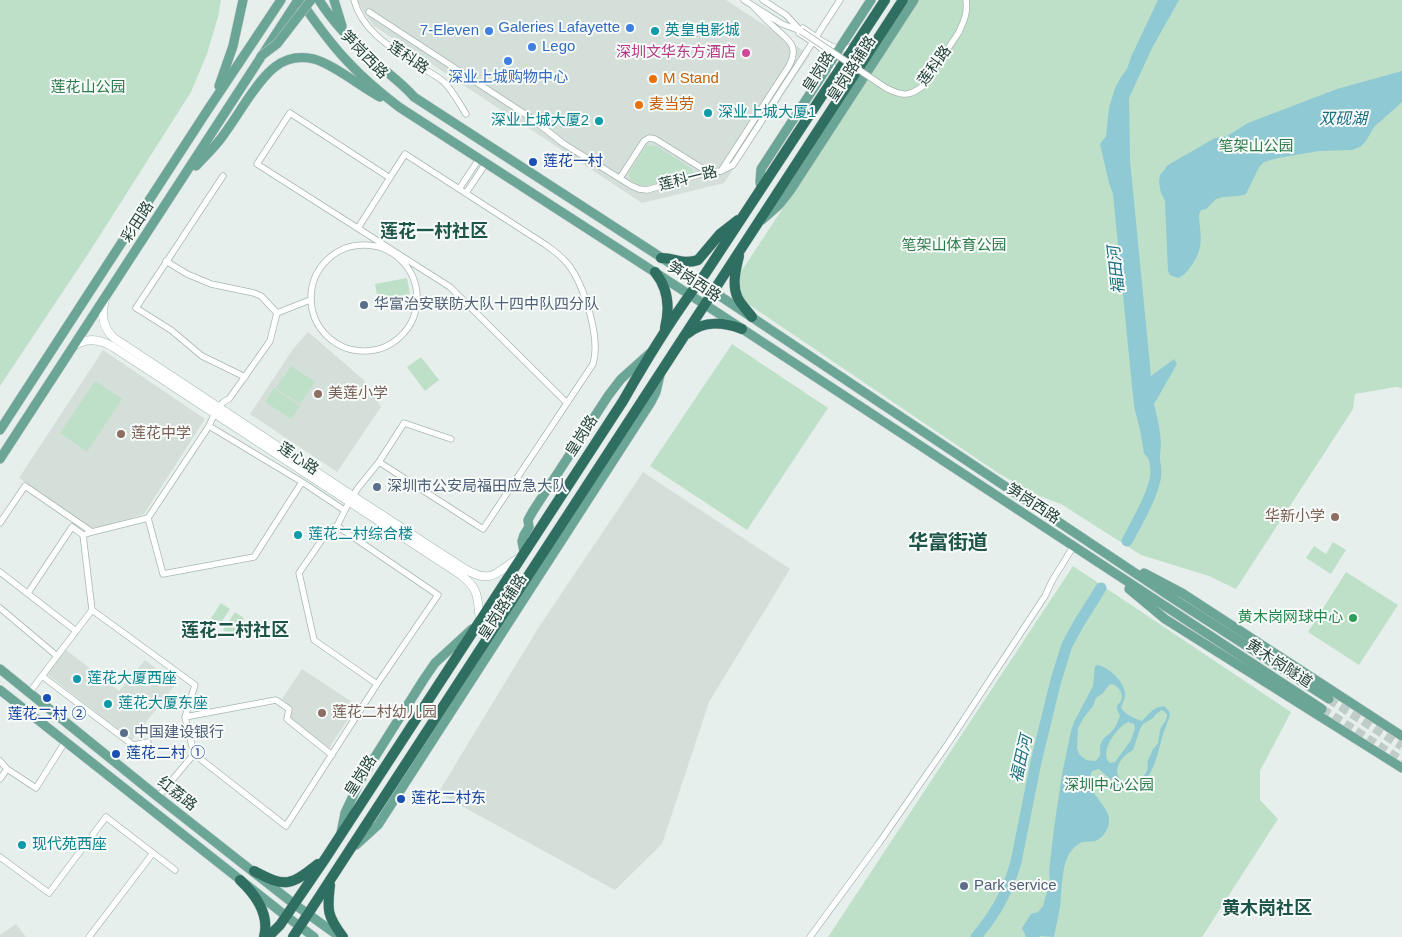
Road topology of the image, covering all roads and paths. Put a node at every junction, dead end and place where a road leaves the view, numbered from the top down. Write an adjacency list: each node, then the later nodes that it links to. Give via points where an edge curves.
1 (243, 0): 26 (main road, via 230,59)
2 (281, 0): 26 (main road, 彩田路)
3 (300, 0): 23 (main road, 彩田路); 28 (main road, 笋岗西路, via 339,53 380,92)
4 (311, 0): 23 (main road, bridge, via 277,44)
5 (319, 0): 21 (main road, 笋岗西路)
6 (334, 0): 21 (main road, via 342,26)
7 (354, 0): 27 (street, 莲科路, via 369,29 443,81)
8 (744, 0): 16 (street, 莲科路)
9 (762, 0): 18 (street, 莲科路, via 786,15)
10 (840, 0): 19 (street, 莲科一路)
11 (871, 0): 22 (main road, 皇岗路辅路)
12 (885, 0): 20 (highway, 皇岗路)
13 (903, 0): 40 (highway, 皇岗路)
14 (914, 0): 40 (main road, 皇岗路辅路, via 790,191)
15 (966, 0): 18 (street, 莲科路, bridge, via 967,10 960,32 927,80 910,94 886,88)
16 (753, 6): 18 (street, 莲科路, via 782,24); 30 (street, via 790,41 794,52 773,92)
17 (369, 12): 34 (street, 莲科一路, via 564,144)
18 (801, 31): 19 (street, 莲科路)
19 (815, 40): 22 (street, 莲科路); 24 (street, 莲科路); 30 (street, 莲科一路, via 735,162 730,168)
20 (858, 40): 22 (street, via 850,48); 25 (highway, 皇岗路)
21 (353, 43): 43 (main road, 笋岗西路, via 414,97)
22 (839, 49): 24 (main road, 皇岗路辅路)
23 (261, 56): 35 (main road, 彩田路)
24 (832, 59): 25 (street); 36 (main road, 皇岗路辅路, via 761,169)
25 (831, 82): 36 (highway, 皇岗路)
26 (207, 111): 63 (main road, 彩田路)
27 (466, 114)
28 (414, 117): 29 (main road, 笋岗西路); 35 (main road, via 327,64 313,59 286,60 264,76 221,138)
29 (482, 161): 37 (street); 38 (street); 45 (main road, 笋岗西路)
30 (720, 171): 31 (street, 莲科一路)
31 (708, 172): 34 (street, 莲科一路, via 646,190); 34 (street, via 655,138 649,138)
32 (223, 176): 44 (street)
33 (390, 178): 37 (street, via 405,154); 41 (street); 41 (street, via 290,113 257,164)
34 (620, 178)
35 (182, 180): 49 (main road, 彩田路)
36 (761, 188): 39 (highway, 皇岗路)
37 (459, 189): 38 (street)
38 (466, 193): 60 (street, via 566,261 580,285 596,343 596,356)
39 (743, 216): 43 (highway, via 720,234 698,260 684,263); 46 (highway, 皇岗路)
40 (758, 223): 42 (highway, 皇岗路)
41 (358, 228): 60 (street, via 450,287)
42 (742, 247): 47 (highway, 皇岗路); 53 (highway, via 736,267 735,289 739,301)
43 (661, 258): 46 (main road, 笋岗西路)
44 (166, 261): 52 (street, via 211,284 261,296); 59 (street, via 136,308 171,330 202,356)
45 (655, 272): 48 (main road, 笋岗西路); 55 (highway, via 667,299)
46 (699, 282): 47 (main road, 笋岗西路); 48 (highway, 皇岗路)
47 (713, 291): 51 (highway, 皇岗路); 53 (main road, 笋岗西路)
48 (689, 295): 51 (main road, 笋岗西路); 55 (highway, 皇岗路)
49 (105, 298): 57 (main road, 彩田路); 61 (main road, 莲心路, via 104,320 111,336)
50 (310, 300): 50 (street, via 314,318 323,333 337,345 354,351 373,351 403,335 413,320 417,303 416,286 398,256 365,244 332,254 312,283); 52 (street)
51 (705, 305): 54 (main road, 笋岗西路); 56 (highway, 皇岗路)
52 (277, 313): 59 (street, via 270,341)
53 (752, 317): 73 (main road, 笋岗西路)
54 (742, 329): 56 (highway, via 720,323 709,324 699,326); 76 (main road, 笋岗西路)
55 (663, 334): 58 (highway, 皇岗路)
56 (684, 336): 118 (highway, 皇岗路)
57 (74, 346): 61 (main road, 莲心路, via 91,340 106,342); 65 (main road, 彩田路)
58 (650, 353): 79 (highway, 皇岗路, via 623,401); 79 (main road, 皇岗路辅路, via 611,391 533,510 522,541)
59 (245, 377): 61 (street)
60 (566, 404): 66 (street, via 483,529)
61 (218, 410): 62 (street); 68 (main road, 莲心路)
62 (209, 426): 67 (street); 70 (street)
63 (0, 430)
64 (451, 439): 66 (street, via 404,423)
65 (0, 460)
66 (379, 462): 68 (street)
67 (302, 482): 69 (street); 70 (street, via 254,557 163,574)
68 (351, 499): 69 (street); 79 (main road, 莲心路, via 475,574 495,575); 87 (main road, 莲心路, via 468,580 477,594)
69 (344, 510): 72 (street)
70 (148, 518): 74 (street)
71 (0, 523): 74 (street, via 24,486)
72 (337, 526): 93 (street, via 330,528 300,573 314,640); 93 (street, via 438,595)
73 (1067, 526): 76 (main road); 78 (main road, 笋岗西路)
74 (92, 532): 75 (street)
75 (83, 535): 82 (street, via 72,527); 85 (street)
76 (1059, 537): 77 (main road, 笋岗西路)
77 (1073, 547): 80 (main road, 笋岗西路); 129 (street, via 1045,596 948,742)
78 (1103, 551): 83 (main road, 笋岗西路); 101 (main road, 笋岗西路, via 1182,593)
79 (523, 554): 87 (highway, 皇岗路)
80 (1096, 561): 86 (main road, 笋岗西路); 107 (main road, 笋岗西路, via 1165,619)
81 (0, 572): 82 (street)
82 (28, 593): 88 (street)
83 (1177, 601): 97 (main road, 黄木岗隧道)
84 (0, 608): 89 (street)
85 (92, 610): 88 (street); 100 (street, via 195,685)
86 (1171, 610): 99 (main road, 黄木岗隧道)
87 (478, 623): 111 (highway, 皇岗路); 111 (main road, 皇岗路辅路, via 435,663 424,679 361,779 345,812)
88 (76, 631): 89 (street)
89 (57, 656): 92 (street)
90 (0, 668): 91 (main road, 红荔路)
91 (8, 675): 94 (main road); 96 (main road, 红荔路)
92 (42, 676): 96 (street); 103 (street, via 134,745)
93 (377, 684): 105 (street)
94 (0, 685)
95 (0, 690): 102 (main road, 红荔路)
96 (29, 693): 110 (main road, 红荔路)
97 (1329, 699)
98 (188, 707): 100 (street)
99 (1322, 709)
100 (185, 717): 104 (street); 105 (street, via 276,700 289,709 287,720)
101 (1402, 736)
102 (65, 742): 108 (street, via 36,788); 117 (main road, 红荔路)
103 (148, 742)
104 (194, 754): 105 (street, via 286,826); 110 (street)
105 (332, 755)
106 (0, 761): 108 (street)
107 (1402, 768)
108 (7, 769): 109 (street)
109 (0, 779)
110 (158, 797): 116 (main road, 红荔路)
111 (341, 833): 114 (highway, 皇岗路)
112 (153, 853): 113 (street, via 106,817 48,893); 115 (street); 123 (street)
113 (0, 857)
114 (325, 859): 116 (highway, via 289,883 279,883); 119 (highway, 皇岗路)
115 (175, 870)
116 (254, 871): 119 (main road, 红荔路)
117 (240, 880): 121 (main road, 红荔路); 124 (highway, via 254,894 263,911 267,927)
118 (330, 880): 120 (highway, 皇岗路); 128 (highway, via 328,913)
119 (294, 904): 120 (main road, 红荔路); 121 (highway, 皇岗路)
120 (308, 915): 122 (highway, 皇岗路); 128 (main road, 红荔路)
121 (286, 916): 122 (main road, 红荔路); 125 (highway, 皇岗路)
122 (300, 926): 126 (highway, 皇岗路); 127 (main road, 红荔路)
123 (89, 937)
124 (264, 937)
125 (268, 937)
126 (293, 937)
127 (314, 937)
128 (341, 937)
129 (810, 937)

